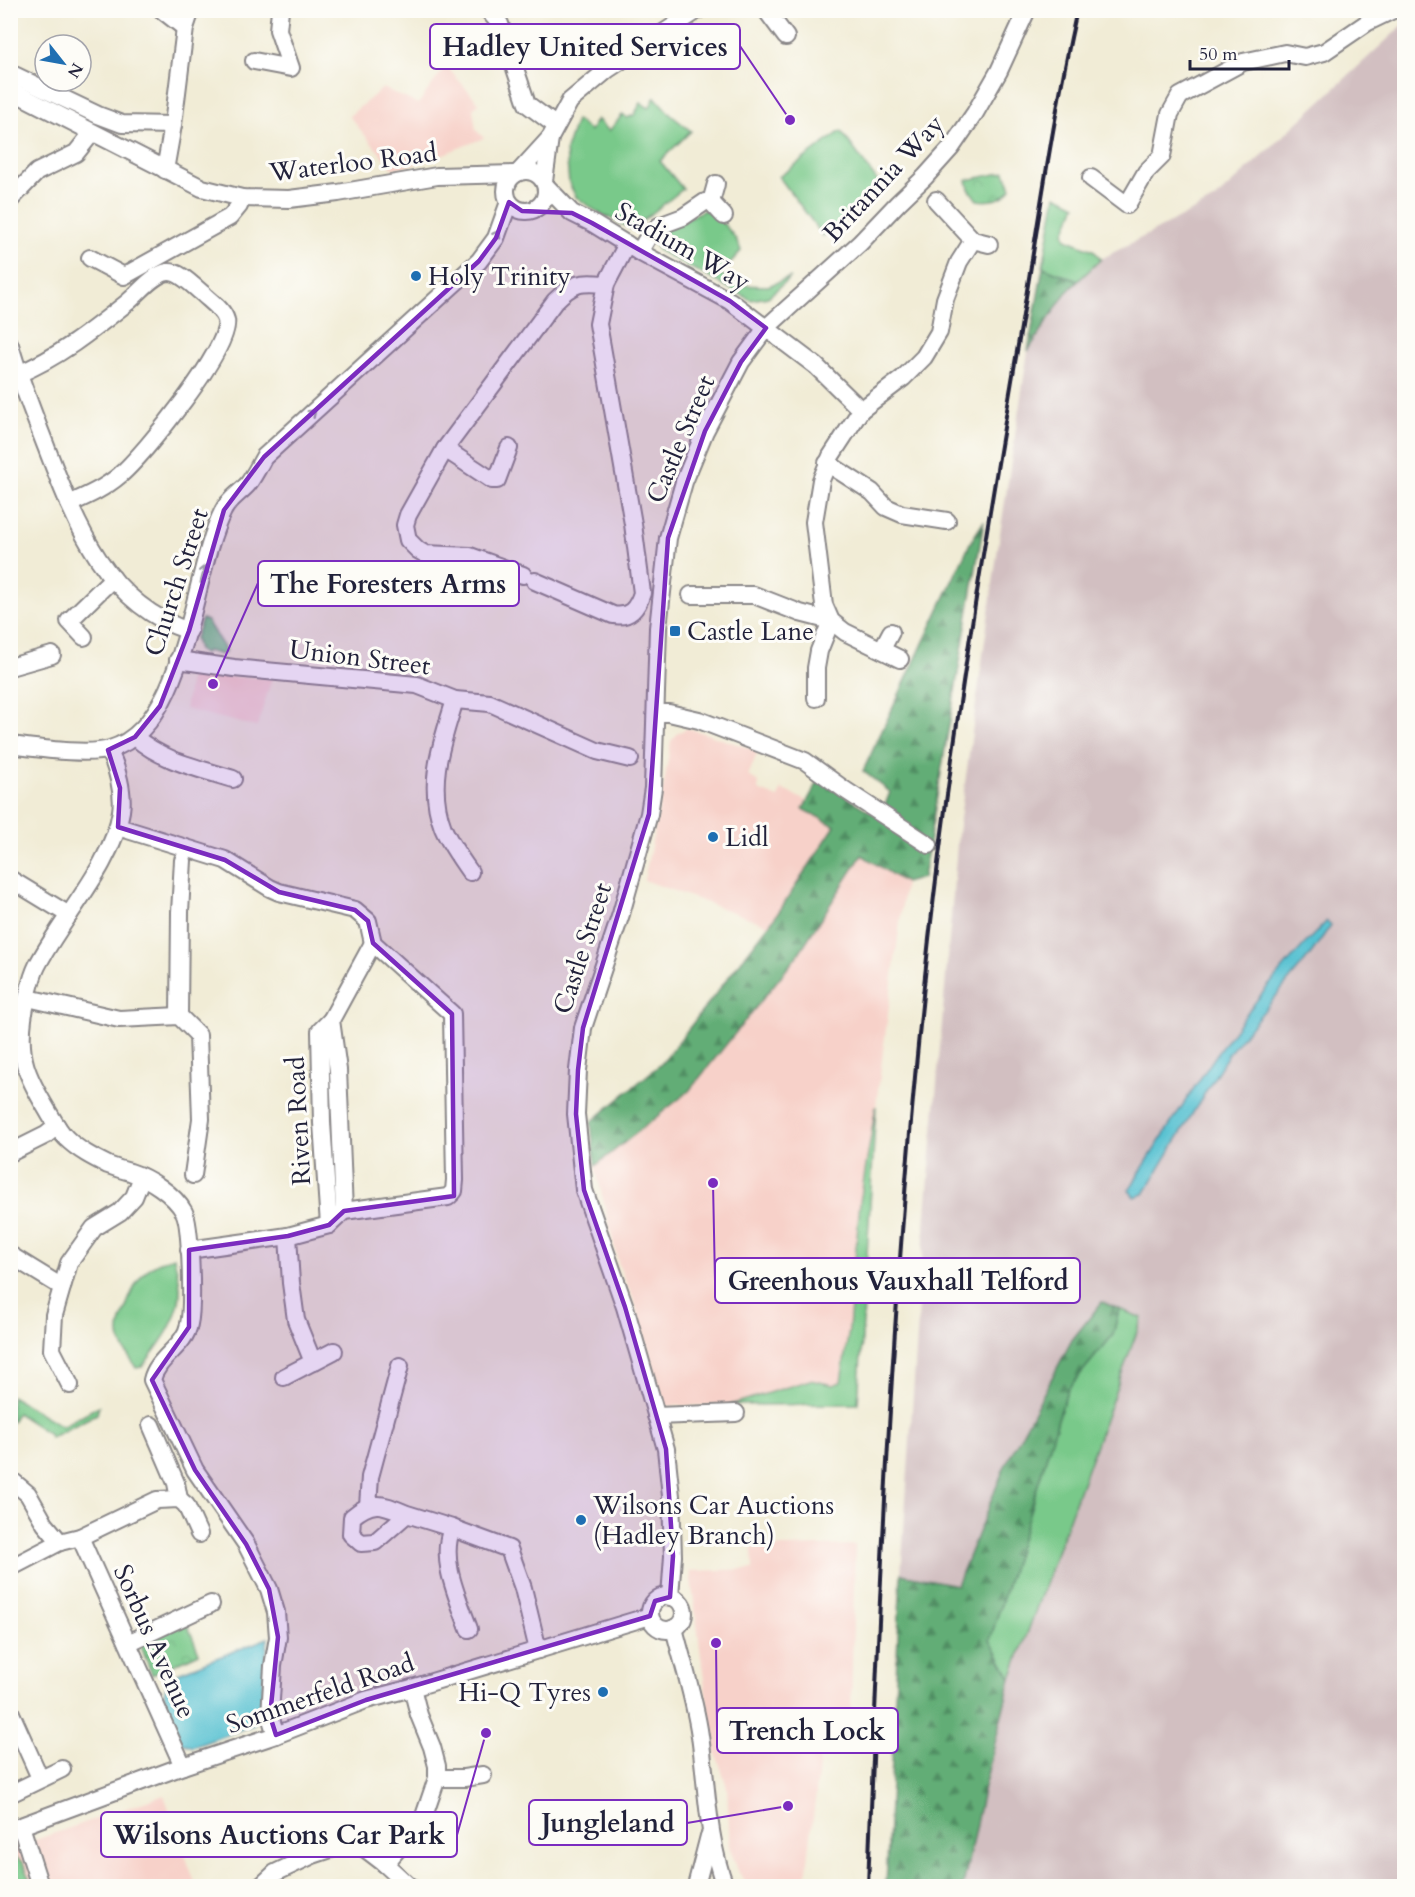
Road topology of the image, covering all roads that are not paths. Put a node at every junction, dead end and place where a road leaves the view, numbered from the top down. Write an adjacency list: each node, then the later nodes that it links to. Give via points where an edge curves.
1 (162, 10): 9 (street)
2 (191, 10): 9 (street)
3 (280, 10): 11 (street, via 278,30 291,69)
4 (488, 10): 15 (street, via 500,24 527,105)
5 (698, 10): 15 (street, via 607,70 570,101)
6 (766, 10): 10 (street)
7 (1027, 10): 34 (street, Britannia Way, via 985,96 951,148 860,243)
8 (1393, 10): 20 (street, via 1324,52 1305,57 1285,53 1243,62 1180,96 1170,114 1162,156 1146,172 1127,205)
9 (184, 28): 14 (street)
10 (786, 37)
11 (254, 61)
12 (10, 73): 14 (street, via 122,124)
13 (10, 90): 16 (street, Waterloo Road)
14 (173, 125): 17 (street)
15 (552, 132): 18 (street); 21 (street)
16 (92, 133): 17 (street, Waterloo Road); 23 (street, via 76,153 38,172)
17 (165, 170): 24 (street, Waterloo Road, via 202,188)
18 (517, 173): 19 (street, Waterloo Road); 21 (street, via 533,172); 26 (street, via 506,190)
19 (473, 176): 24 (street, Waterloo Road, via 437,176 289,199); 26 (street, Waterloo Road)
20 (1091, 178)
21 (545, 183): 28 (street, via 546,195); 29 (street, Stadium Way)
22 (716, 184): 27 (street)
23 (11, 198)
24 (242, 198): 32 (street, via 230,217 124,276)
25 (936, 200): 37 (street, via 981,242 959,262 945,299 939,333 924,357)
26 (508, 201): 28 (street, via 522,211); 46 (street, Church Street, one-way to 26, via 224,510 264,457 479,261 496,238)
27 (711, 202): 30 (street); 31 (street, Castle Street, via 659,226)
28 (537, 208): 29 (street, Stadium Way)
29 (572, 213): 31 (street, Stadium Way)
30 (724, 216)
31 (633, 248): 33 (street, Castle Street); 34 (street, Stadium Way, via 730,302)
32 (90, 258)
33 (606, 284): 39 (street, via 575,284 555,301); 39 (street, Castle Street, via 598,324 642,594 631,613 613,615 470,556 425,554 417,550 408,540 405,525)
34 (766, 328): 37 (street, Stadium Way, via 816,366); 56 (street, Castle Street, via 741,362 684,482 668,538 658,628)
35 (10, 345): 36 (street)
36 (18, 374): 41 (street); 41 (street, via 71,344 168,272 186,280 216,306 226,321 221,342 197,382 140,455 110,483)
37 (861, 410): 40 (street)
38 (509, 448): 39 (street, via 497,480)
39 (445, 449)
40 (827, 463): 42 (street, via 872,492 886,507 902,514); 45 (street, via 813,522 824,605)
41 (69, 504): 43 (street, via 94,554)
42 (947, 521)
43 (113, 578): 46 (street, via 141,607); 48 (street, via 69,621)
44 (691, 595): 45 (street, via 754,595)
45 (831, 621): 49 (street); 54 (street, via 819,651)
46 (189, 631): 52 (street, Church Street)
47 (891, 632): 49 (street)
48 (84, 637)
49 (882, 649): 51 (street)
50 (52, 655): 53 (street)
51 (900, 659)
52 (178, 660): 55 (street, Union Street, via 417,685); 57 (street, Church Street, via 160,706)
53 (10, 667)
54 (816, 698)
55 (455, 700): 60 (street, Union Street, via 490,703 597,752); 65 (street, via 435,771 437,806 451,844)
56 (656, 713): 63 (street, via 699,720 805,761); 89 (street, Castle Street, via 649,814 583,1028 576,1114 584,1190 625,1307)
57 (135, 736): 59 (street, Church Street); 61 (street, via 164,757)
58 (10, 745): 59 (street, Church Street)
59 (108, 750): 62 (street, via 120,792)
60 (630, 759)
61 (232, 778)
62 (118, 827): 67 (street, via 105,857); 68 (street, via 225,860 279,892 355,910 368,921)
63 (929, 846)
64 (183, 860): 70 (street)
65 (470, 872)
66 (10, 879): 67 (street)
67 (69, 915): 69 (street, via 35,969)
68 (373, 943): 71 (street, Riven Road); 77 (street, via 452,1014 454,1191 448,1197)
69 (28, 998): 70 (street, via 119,1019); 72 (street)
70 (173, 1017): 75 (street, via 198,1035 201,1119)
71 (331, 1020): 77 (street, Riven Road, via 338,1070); 78 (street, Riven Road, via 320,1031)
72 (16, 1036): 73 (street, via 28,1076)
73 (57, 1126): 74 (street, via 46,1136); 76 (street, via 66,1139 87,1154)
74 (10, 1153)
75 (193, 1175)
76 (142, 1177): 80 (street, via 165,1191 184,1212); 82 (street, via 134,1197 120,1212 94,1228 69,1263)
77 (344, 1211): 78 (street)
78 (329, 1225): 79 (street)
79 (288, 1236): 80 (street); 84 (street, via 296,1320)
80 (189, 1250): 109 (street, via 189,1327 154,1371 152,1380 195,1470 246,1544 269,1589 278,1637 270,1716)
81 (10, 1255): 82 (street)
82 (62, 1287): 87 (street, via 54,1315 52,1350)
83 (334, 1351): 84 (street)
84 (313, 1362): 86 (street)
85 (400, 1366): 93 (street, via 370,1477)
86 (284, 1377)
87 (70, 1385)
88 (736, 1413): 89 (street)
89 (656, 1416): 100 (street, Castle Street, via 666,1449 671,1496)
90 (151, 1425): 92 (street)
91 (10, 1479): 98 (street, via 28,1494)
92 (179, 1499): 96 (street, via 186,1505); 97 (street, via 157,1500)
93 (368, 1506): 94 (street, via 383,1505); 94 (street, via 352,1517 351,1534 361,1543 375,1542)
94 (408, 1514): 95 (street)
95 (452, 1528): 104 (street, via 448,1558); 106 (street, via 509,1548)
96 (199, 1534)
97 (80, 1537): 98 (street); 105 (street, Sorbus Avenue)
98 (60, 1542): 99 (street)
99 (10, 1568)
100 (670, 1597): 102 (street, via 655,1601); 103 (street, Castle Street, via 679,1602 683,1611)
101 (211, 1604): 105 (street)
102 (650, 1616): 103 (street, via 659,1628); 106 (street, Sommerfeld Road)
103 (674, 1628): 116 (street, via 700,1735)
104 (469, 1629)
105 (128, 1643): 110 (street, Sorbus Avenue)
106 (538, 1650): 107 (street, Sommerfeld Road)
107 (412, 1688): 109 (street, Sommerfeld Road, via 366,1700); 114 (street, via 435,1756)
108 (10, 1711): 113 (street)
109 (276, 1735): 110 (street, Sommerfeld Road)
110 (183, 1766): 117 (street, Sommerfeld Road)
111 (62, 1769): 113 (street)
112 (483, 1775): 114 (street)
113 (40, 1778): 115 (street)
114 (437, 1778): 118 (street, via 423,1819)
115 (10, 1794)
116 (712, 1826): 122 (street); 123 (street)
117 (16, 1828): 119 (street)
118 (385, 1864): 120 (street, via 355,1841 275,1873); 121 (street)
119 (40, 1887)
120 (261, 1887)
121 (409, 1887)
122 (696, 1887)
123 (725, 1887)

